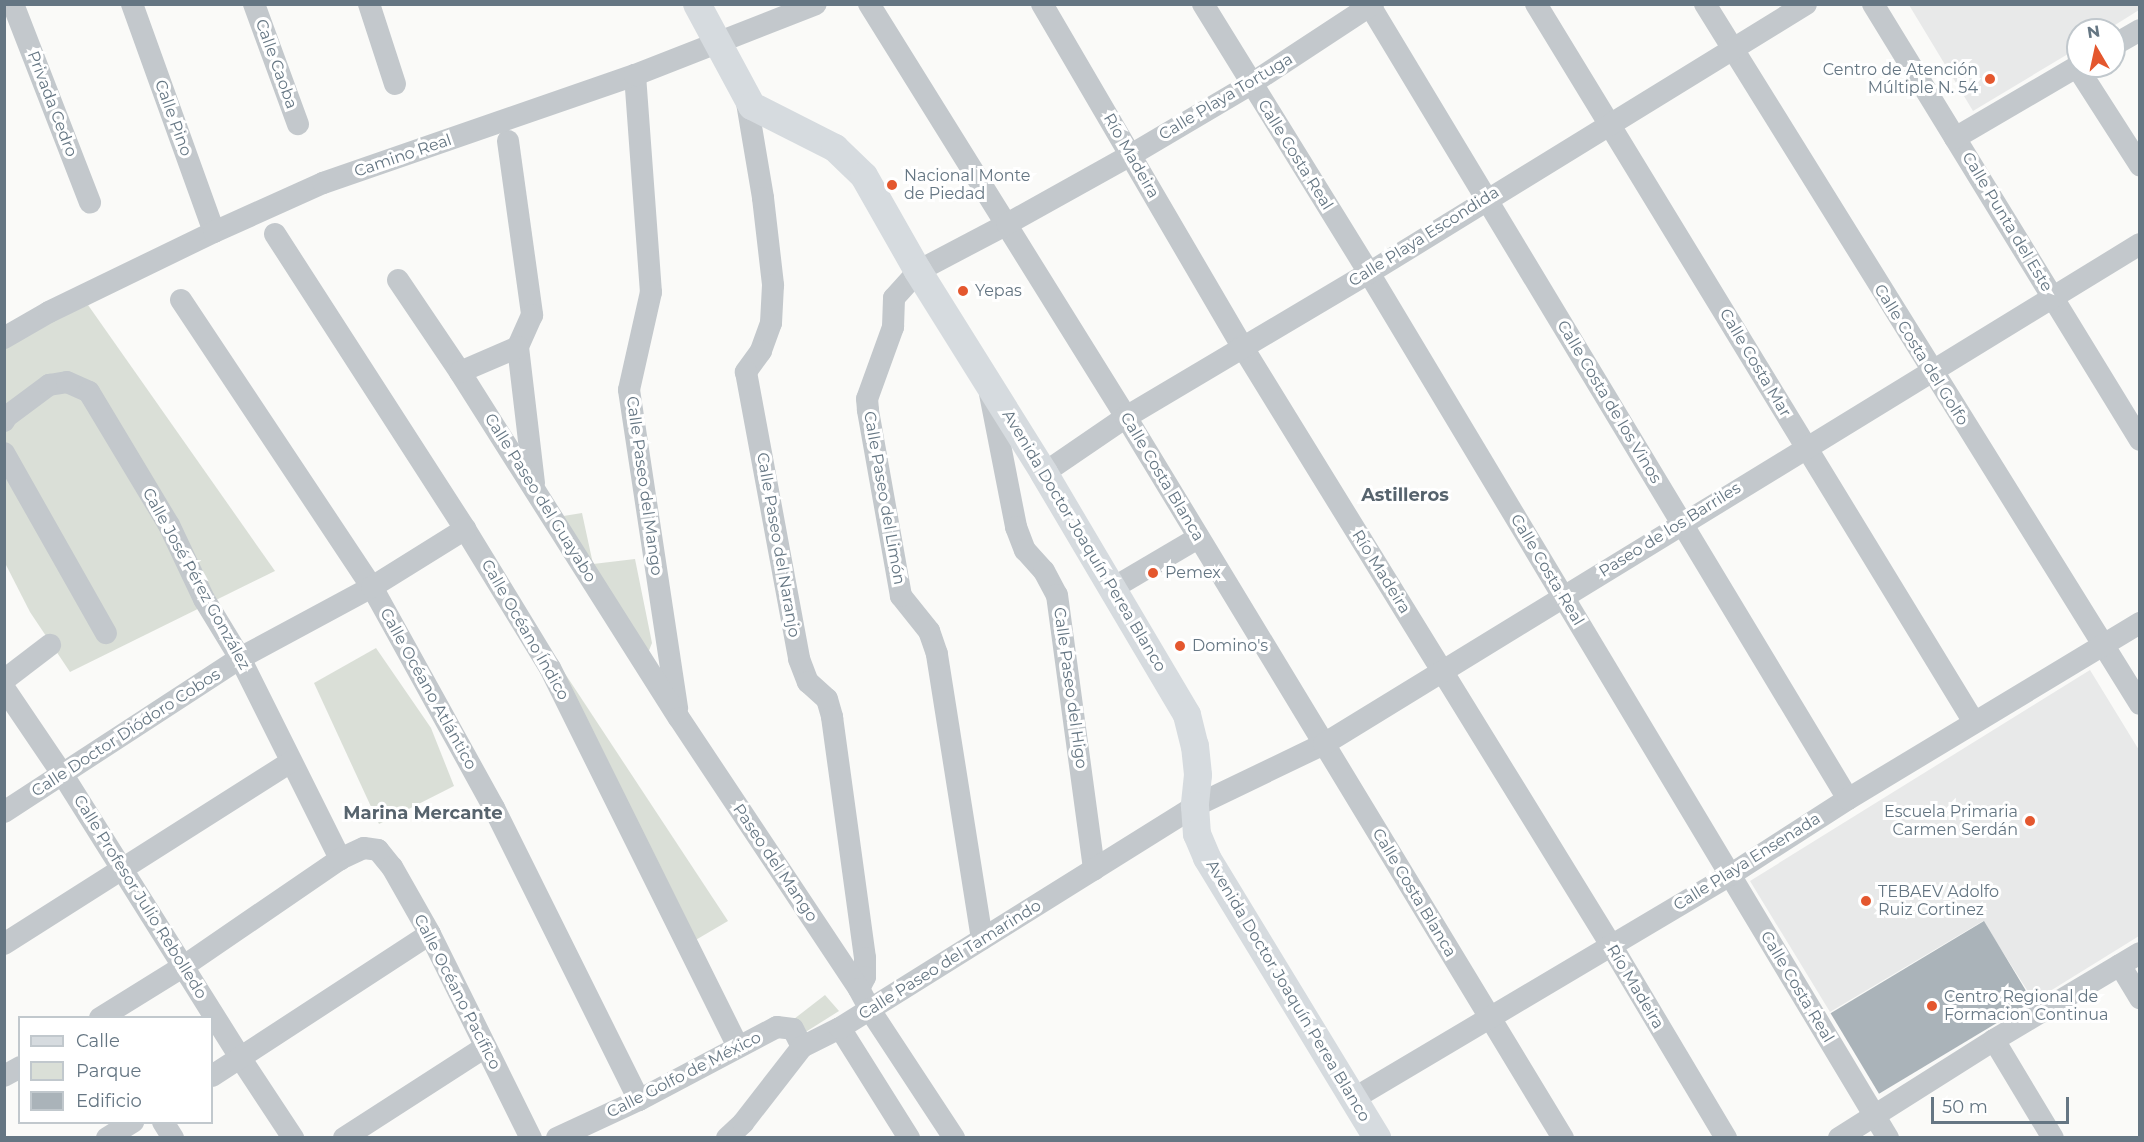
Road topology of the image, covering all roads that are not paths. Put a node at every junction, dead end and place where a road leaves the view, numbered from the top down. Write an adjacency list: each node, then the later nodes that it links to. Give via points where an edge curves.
1 (13, 4): 32 (street, Privada Cedro)
2 (132, 4): 34 (street, Calle Pino)
3 (254, 4): 25 (street, Calle Caoba)
4 (369, 4): 22 (street)
5 (697, 4): 17 (main road, Avenida Doctor Joaquín Perea Blanco)
6 (816, 4): 17 (street, Camino Real)
7 (869, 4): 33 (street, Calle Costa Blanca)
8 (1041, 4): 29 (street, Río Madeira)
9 (1203, 4): 23 (street, Calle Costa Real)
10 (1536, 4): 26 (street, Calle Costa Mar)
11 (1705, 4): 18 (street, Calle Costa del Golfo)
12 (1806, 4): 18 (street, Calle Playa Escondida)
13 (1873, 4): 27 (street, Calle Punta del Este)
14 (1371, 5): 23 (street, Calle Playa Tortuga); 31 (street, Calle Costa de los Vinos)
15 (2139, 30): 16 (street)
16 (2126, 38)
17 (716, 42): 20 (street, Camino Real); 24 (main road, Avenida Doctor Joaquín Perea Blanco)
18 (1732, 50): 26 (street, Calle Playa Escondida); 45 (street, Calle Costa del Golfo)
19 (2066, 72): 27 (street)
20 (635, 75): 34 (street, Camino Real, via 323,183); 70 (street, Calle Paseo del Mango, via 651,292 629,390)
21 (2085, 78): 30 (street)
22 (395, 84)
23 (1251, 84): 29 (street, Calle Playa Tortuga); 38 (street, Calle Costa Real)
24 (746, 97): 37 (main road, Avenida Doctor Joaquín Perea Blanco, via 761,113 817,137 851,162 864,176); 89 (street, Calle Paseo del Naranjo, via 773,285 771,323 761,351 746,372 799,659 808,682 827,699 832,717 865,958 865,977)
25 (298, 124)
26 (1610, 124): 31 (street, Calle Playa Escondida); 51 (street, Calle Costa Mar)
27 (1955, 138): 40 (street, Calle Punta del Este)
28 (508, 141): 44 (street, via 532,315)
29 (1131, 154): 33 (street, Calle Playa Tortuga); 43 (street, Río Madeira)
30 (2139, 165)
31 (1486, 199): 38 (street, Calle Playa Escondida); 55 (street, Calle Costa de los Vinos)
32 (90, 203)
33 (1007, 224): 37 (street, Calle Playa Tortuga); 48 (street, Calle Costa Blanca)
34 (214, 232): 42 (street, Camino Real)
35 (275, 234): 56 (street, Calle Océano Índico)
36 (2139, 244): 40 (street, Paseo de los Barriles)
37 (918, 271): 47 (main road, Avenida Doctor Joaquín Perea Blanco); 83 (street, Calle Paseo del Limón, via 894,298 893,327 867,399 868,411 901,596 929,631 937,654)
38 (1369, 273): 43 (street, Calle Playa Escondida); 60 (street, Calle Costa Real)
39 (398, 280): 46 (street, Calle Paseo del Guayabo)
40 (2052, 297): 45 (street, Paseo de los Barriles); 50 (street, Calle Punta del Este)
41 (181, 300): 58 (street, Calle Océano Atlántico)
42 (4, 338)
43 (1242, 346): 48 (street, Calle Playa Escondida); 66 (street, Río Madeira)
44 (518, 347): 46 (street); 54 (street)
45 (1931, 371): 51 (street, Paseo de los Barriles); 64 (street, Calle Costa del Golfo)
46 (460, 372): 54 (street, Calle Paseo del Guayabo)
47 (987, 377): 53 (main road, Avenida Doctor Joaquín Perea Blanco); 80 (street, Calle Paseo del Higo, via 1016,527 1025,550 1044,571 1057,595)
48 (1126, 417): 53 (street, Calle Playa Escondida); 57 (street, Calle Costa Blanca)
49 (4, 421): 65 (street, Calle José Pérez González, via 50,385 67,382 88,392 169,525 204,599)
50 (2139, 440)
51 (1806, 446): 55 (street, Paseo de los Barriles); 71 (street, Calle Costa Mar)
52 (4, 453): 62 (street)
53 (1044, 473): 59 (main road, Avenida Doctor Joaquín Perea Blanco)
54 (535, 490): 70 (street, Calle Paseo del Guayabo)
55 (1682, 523): 60 (street, Paseo de los Barriles); 75 (street, Calle Costa de los Vinos)
56 (465, 528): 58 (street, Calle Doctor Diódoro Cobos); 97 (street, Calle Océano Índico, via 550,668)
57 (1198, 538): 59 (street); 72 (street, Calle Costa Blanca)
58 (372, 586): 65 (street, Calle Doctor Diódoro Cobos); 104 (street, Calle Océano Atlántico, via 494,808)
59 (1113, 588): 76 (main road, Avenida Doctor Joaquín Perea Blanco, via 1187,715 1198,775)
60 (1563, 596): 66 (street, Paseo de los Barriles); 81 (street, Calle Costa Real)
61 (2139, 622): 64 (street, Calle Playa Ensenada)
62 (106, 633)
63 (50, 645): 67 (street)
64 (2102, 646): 69 (street, Calle Costa del Golfo); 71 (street, Calle Playa Ensenada)
65 (240, 658): 73 (street, Calle José Pérez González); 74 (street, Calle Doctor Diódoro Cobos)
66 (1443, 672): 72 (street, Paseo de los Barriles); 85 (street, Río Madeira)
67 (4, 680)
68 (4, 688): 74 (street, Calle Profesor Julio Rebolledo)
69 (2139, 704)
70 (679, 718): 89 (street, Paseo del Mango)
71 (1974, 722): 75 (street, Calle Playa Ensenada)
72 (1324, 744): 76 (street, Paseo de los Barriles); 93 (street, Calle Costa Blanca)
73 (291, 762): 78 (street, Calle José Pérez González); 79 (street)
74 (63, 775): 77 (street, Calle Doctor Diódoro Cobos); 79 (street, Calle Profesor Julio Rebolledo)
75 (1848, 800): 81 (street, Calle Playa Ensenada)
76 (1195, 806): 80 (street, Calle Paseo del Tamarindo); 103 (main road, Avenida Doctor Joaquín Perea Blanco, via 1197,834 1207,858)
77 (4, 812)
78 (340, 859): 82 (street, Calle Océano Pacífico, via 364,848 378,850); 88 (street)
79 (124, 870): 84 (street); 88 (street, Calle Profesor Julio Rebolledo)
80 (1094, 870): 83 (street, Calle Paseo del Tamarindo)
81 (1730, 875): 85 (street, Calle Playa Ensenada); 105 (street, Calle Costa Real)
82 (430, 934): 96 (street, Calle Océano Pacífico); 99 (street)
83 (982, 939): 91 (street, Calle Paseo del Tamarindo)
84 (4, 944)
85 (1611, 945): 93 (street, Calle Playa Ensenada); 119 (street, Río Madeira)
86 (2139, 953): 87 (street)
87 (2120, 965): 90 (street); 95 (street)
88 (184, 966): 92 (street); 99 (street, Calle Profesor Julio Rebolledo)
89 (859, 989): 91 (street, Paseo del Mango)
90 (2139, 998)
91 (870, 1010): 94 (street, Calle Paseo del Tamarindo); 116 (street)
92 (102, 1016)
93 (1491, 1018): 103 (street, Calle Playa Ensenada); 118 (street, Calle Costa Blanca)
94 (840, 1028): 98 (street, Calle Paseo del Tamarindo); 115 (street)
95 (1994, 1040): 105 (street); 122 (street)
96 (485, 1047): 112 (street); 113 (street, Calle Océano Pacífico)
97 (738, 1047): 98 (street, Calle Golfo de México, via 784,1026 793,1029); 104 (street, Calle Golfo de México)
98 (802, 1047): 108 (street, Calle Paseo del Tamarindo)
99 (241, 1059): 101 (street); 111 (street, Calle Profesor Julio Rebolledo)
100 (18, 1068): 102 (street)
101 (213, 1075)
102 (4, 1076)
103 (1353, 1099): 117 (main road, Avenida Doctor Joaquín Perea Blanco)
104 (639, 1100): 114 (street, Calle Golfo de México)
105 (1875, 1116): 120 (street); 121 (street, Calle Costa Real)
106 (130, 1124): 109 (street)
107 (164, 1124): 110 (street)
108 (740, 1133)
109 (107, 1137)
110 (172, 1137)
111 (293, 1137)
112 (344, 1137)
113 (531, 1137)
114 (556, 1137)
115 (909, 1137)
116 (954, 1137)
117 (1377, 1137)
118 (1563, 1137)
119 (1726, 1137)
120 (1839, 1137)
121 (1888, 1137)
122 (2053, 1137)

